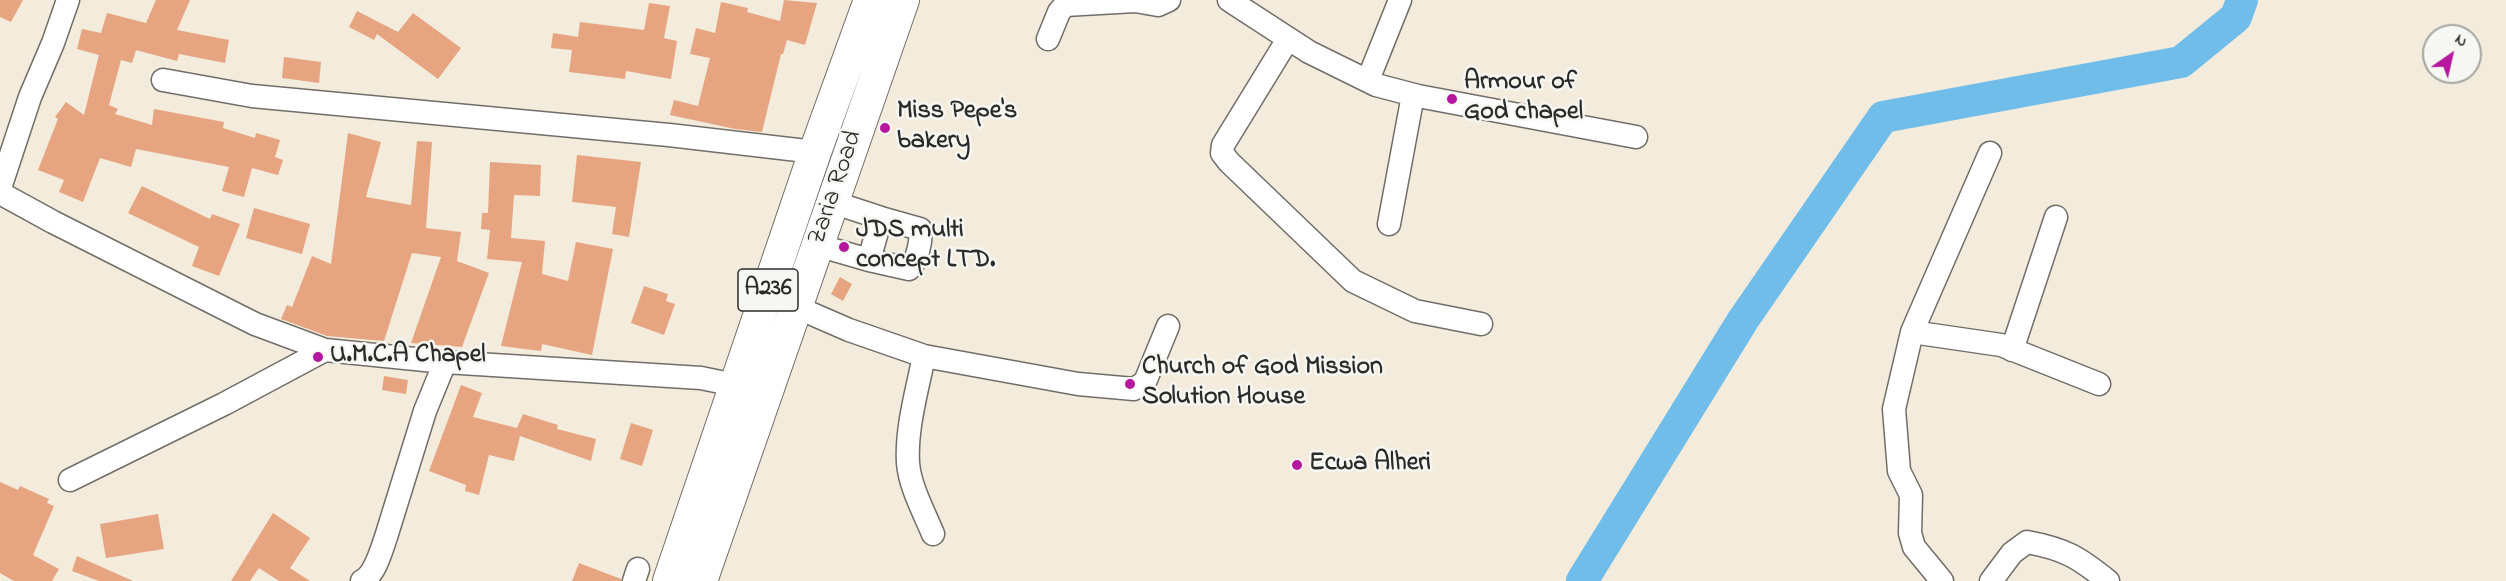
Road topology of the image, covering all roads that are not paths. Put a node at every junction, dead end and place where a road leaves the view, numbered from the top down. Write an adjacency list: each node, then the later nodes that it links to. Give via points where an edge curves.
1 (68, 0): 15 (street, via 30,97)
2 (870, 0): 13 (highway, A236)
3 (903, 0): 16 (highway, Zaria Road / A236)
4 (1168, 0): 7 (street, via 1158,5 1135,1 1065,5)
5 (1229, 0): 8 (street)
6 (1400, 0): 10 (street)
7 (1048, 39)
8 (1288, 39): 10 (street); 24 (street, via 1223,145 1222,153 1228,162 1353,281 1415,311)
9 (163, 80): 13 (street, via 252,96)
10 (1368, 80): 11 (street)
11 (1413, 95): 12 (street); 19 (street)
12 (1636, 137)
13 (815, 152): 21 (highway, A236)
14 (1990, 153): 26 (street)
15 (0, 191): 27 (street, via 255,324)
16 (832, 202): 18 (street); 20 (highway, Zaria Road / A236)
17 (2056, 217): 28 (street)
18 (881, 218): 22 (street); 22 (street, via 920,229 913,265 909,269)
19 (1389, 224)
20 (813, 256): 21 (highway); 22 (street); 23 (highway, Zaria Road / A236)
21 (778, 258): 32 (highway, A236)
22 (869, 260)
23 (796, 307): 29 (street); 37 (highway, Zaria Road / A236)
24 (1481, 324)
25 (1168, 326): 29 (street, via 1145,382 1134,389 1078,384)
26 (1912, 332): 28 (street); 38 (street, via 1894,409 1899,471 1911,495 1910,533 1914,547)
27 (325, 350): 30 (street); 33 (street)
28 (2012, 350): 31 (street)
29 (924, 356): 34 (street, via 908,437 909,465)
30 (445, 362): 32 (street, via 701,378); 35 (street, via 425,411 386,537 367,579)
31 (2099, 384)
32 (735, 385): 36 (highway, A236)
33 (70, 480)
34 (933, 534)
35 (362, 581)
36 (669, 581)
37 (701, 581)
38 (1942, 581)
39 (1991, 581): 40 (street, via 2012,553 2027,542 2056,547 2076,556)
40 (2108, 581)

